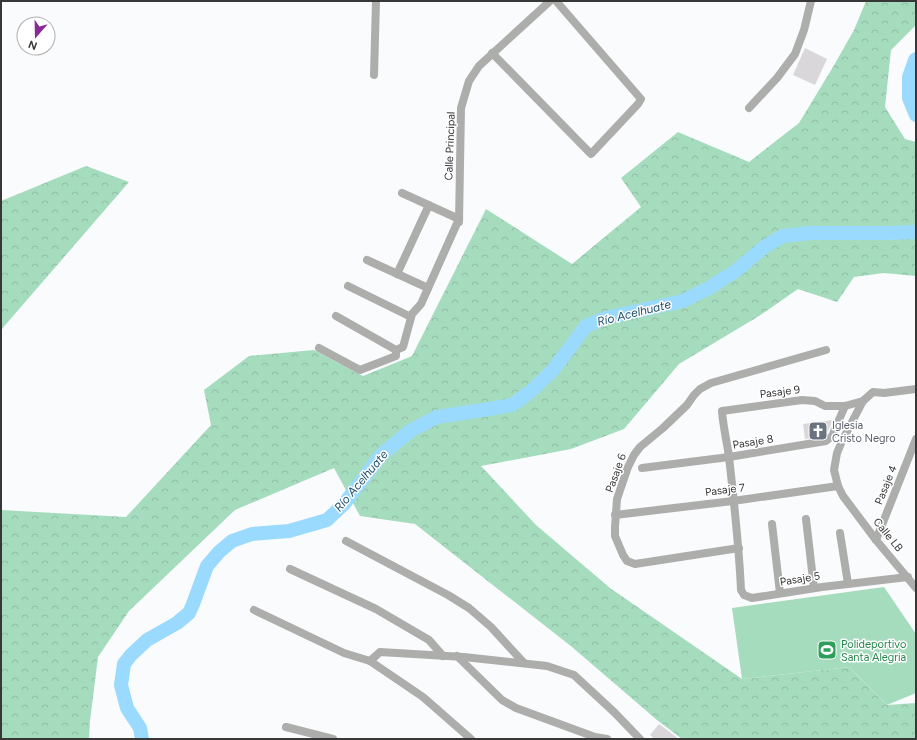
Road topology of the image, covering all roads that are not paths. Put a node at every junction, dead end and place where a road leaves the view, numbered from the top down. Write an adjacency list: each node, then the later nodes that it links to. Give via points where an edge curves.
1 (376, 1): 6 (street)
2 (550, 1): 5 (street, Calle Principal)
3 (556, 1): 5 (street, via 640,99 591,154)
4 (811, 1): 7 (street, via 795,54)
5 (492, 53): 10 (street, Calle Principal, via 479,66 469,82 461,108)
6 (374, 75)
7 (750, 108)
8 (402, 193): 9 (street)
9 (429, 205): 10 (street); 13 (street)
10 (459, 219): 11 (street, Calle Principal); 15 (street)
11 (458, 231)
12 (367, 260): 13 (street)
13 (397, 274): 15 (street)
14 (348, 286): 17 (street)
15 (428, 288): 17 (street, via 421,304)
16 (336, 316): 19 (street)
17 (411, 317): 19 (street, via 403,347)
18 (320, 348): 19 (street, via 360,370 396,356)
19 (396, 350)
20 (826, 350): 29 (street, Pasaje 6, via 711,383 700,389 687,405 634,455 617,499)
21 (916, 389): 22 (street, Pasaje 9, via 874,392)
22 (863, 401): 23 (street, Pasaje 9); 27 (street, Calle LB, via 837,453 834,470)
23 (845, 406): 25 (street, Pasaje 8, via 832,436 826,441); 25 (street, Pasaje 9, via 825,406 815,401 802,400 722,411)
24 (916, 439): 33 (street, Pasaje 4)
25 (729, 457): 26 (street, Pasaje 8); 28 (street)
26 (642, 468)
27 (838, 486): 28 (street, Pasaje 7); 33 (street, Calle LB)
28 (733, 501): 29 (street, Pasaje 7); 35 (street)
29 (615, 515): 35 (street, Pasaje 6, via 616,536 623,555 627,561 635,564)
30 (806, 519): 39 (street)
31 (772, 524): 41 (street)
32 (840, 532): 38 (street)
33 (876, 540): 37 (street, Calle LB)
34 (346, 541): 46 (street, via 469,608)
35 (739, 548): 41 (street, Pasaje 5, via 741,590 744,595 752,598)
36 (290, 568): 43 (street, via 376,609 429,640)
37 (908, 577): 38 (street, Pasaje 5); 40 (street, Calle LB)
38 (848, 584): 39 (street, Pasaje 5)
39 (814, 588): 41 (street, Pasaje 5)
40 (916, 588)
41 (780, 593)
42 (254, 610): 45 (street)
43 (442, 656): 44 (street); 45 (street, via 380,652)
44 (457, 656): 46 (street); 51 (street, via 502,700 516,708)
45 (370, 662): 50 (street, via 423,697)
46 (524, 663): 48 (street, via 547,666 574,675 614,712)
47 (286, 727): 49 (street)
48 (637, 738)
49 (333, 739)
50 (471, 739)
51 (607, 739)

